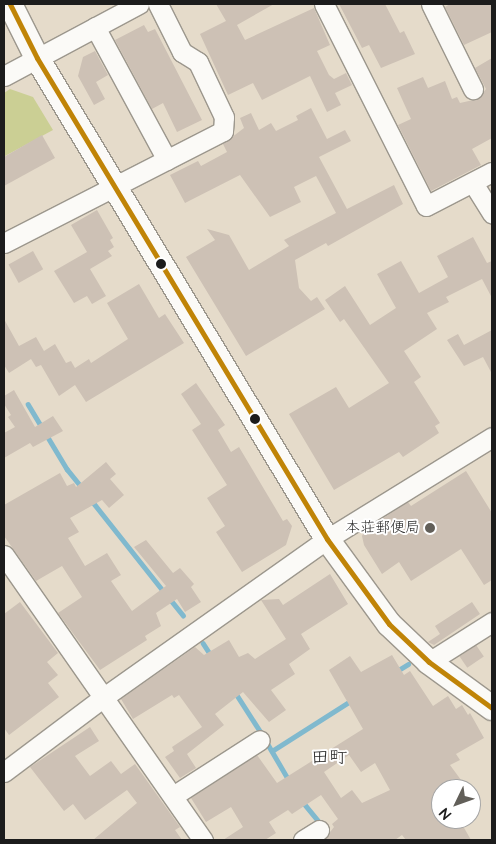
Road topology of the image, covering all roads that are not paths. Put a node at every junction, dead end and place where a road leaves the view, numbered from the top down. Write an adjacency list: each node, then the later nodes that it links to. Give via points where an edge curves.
1 (10, 4): 7 (main road)
2 (139, 4): 6 (street)
3 (158, 4): 10 (street, via 182,52 198,62 224,117 223,131)
4 (324, 4): 12 (street, via 426,206)
5 (431, 4): 9 (street)
6 (96, 27): 7 (street); 10 (street)
7 (37, 58): 8 (street); 13 (main road)
8 (4, 76)
9 (473, 89)
10 (167, 160): 13 (street)
11 (492, 172): 12 (street)
12 (473, 183): 14 (street)
13 (115, 186): 15 (street); 17 (main road)
14 (492, 213)
15 (4, 243)
16 (492, 438): 17 (street)
17 (327, 539): 20 (main road, via 388,624); 21 (street)
18 (4, 555): 21 (street)
19 (492, 622): 20 (street)
20 (429, 662): 22 (main road)
21 (104, 697): 24 (street); 25 (street)
22 (492, 708)
23 (260, 740): 25 (street)
24 (4, 772)
25 (173, 796): 26 (street)
26 (204, 840)

